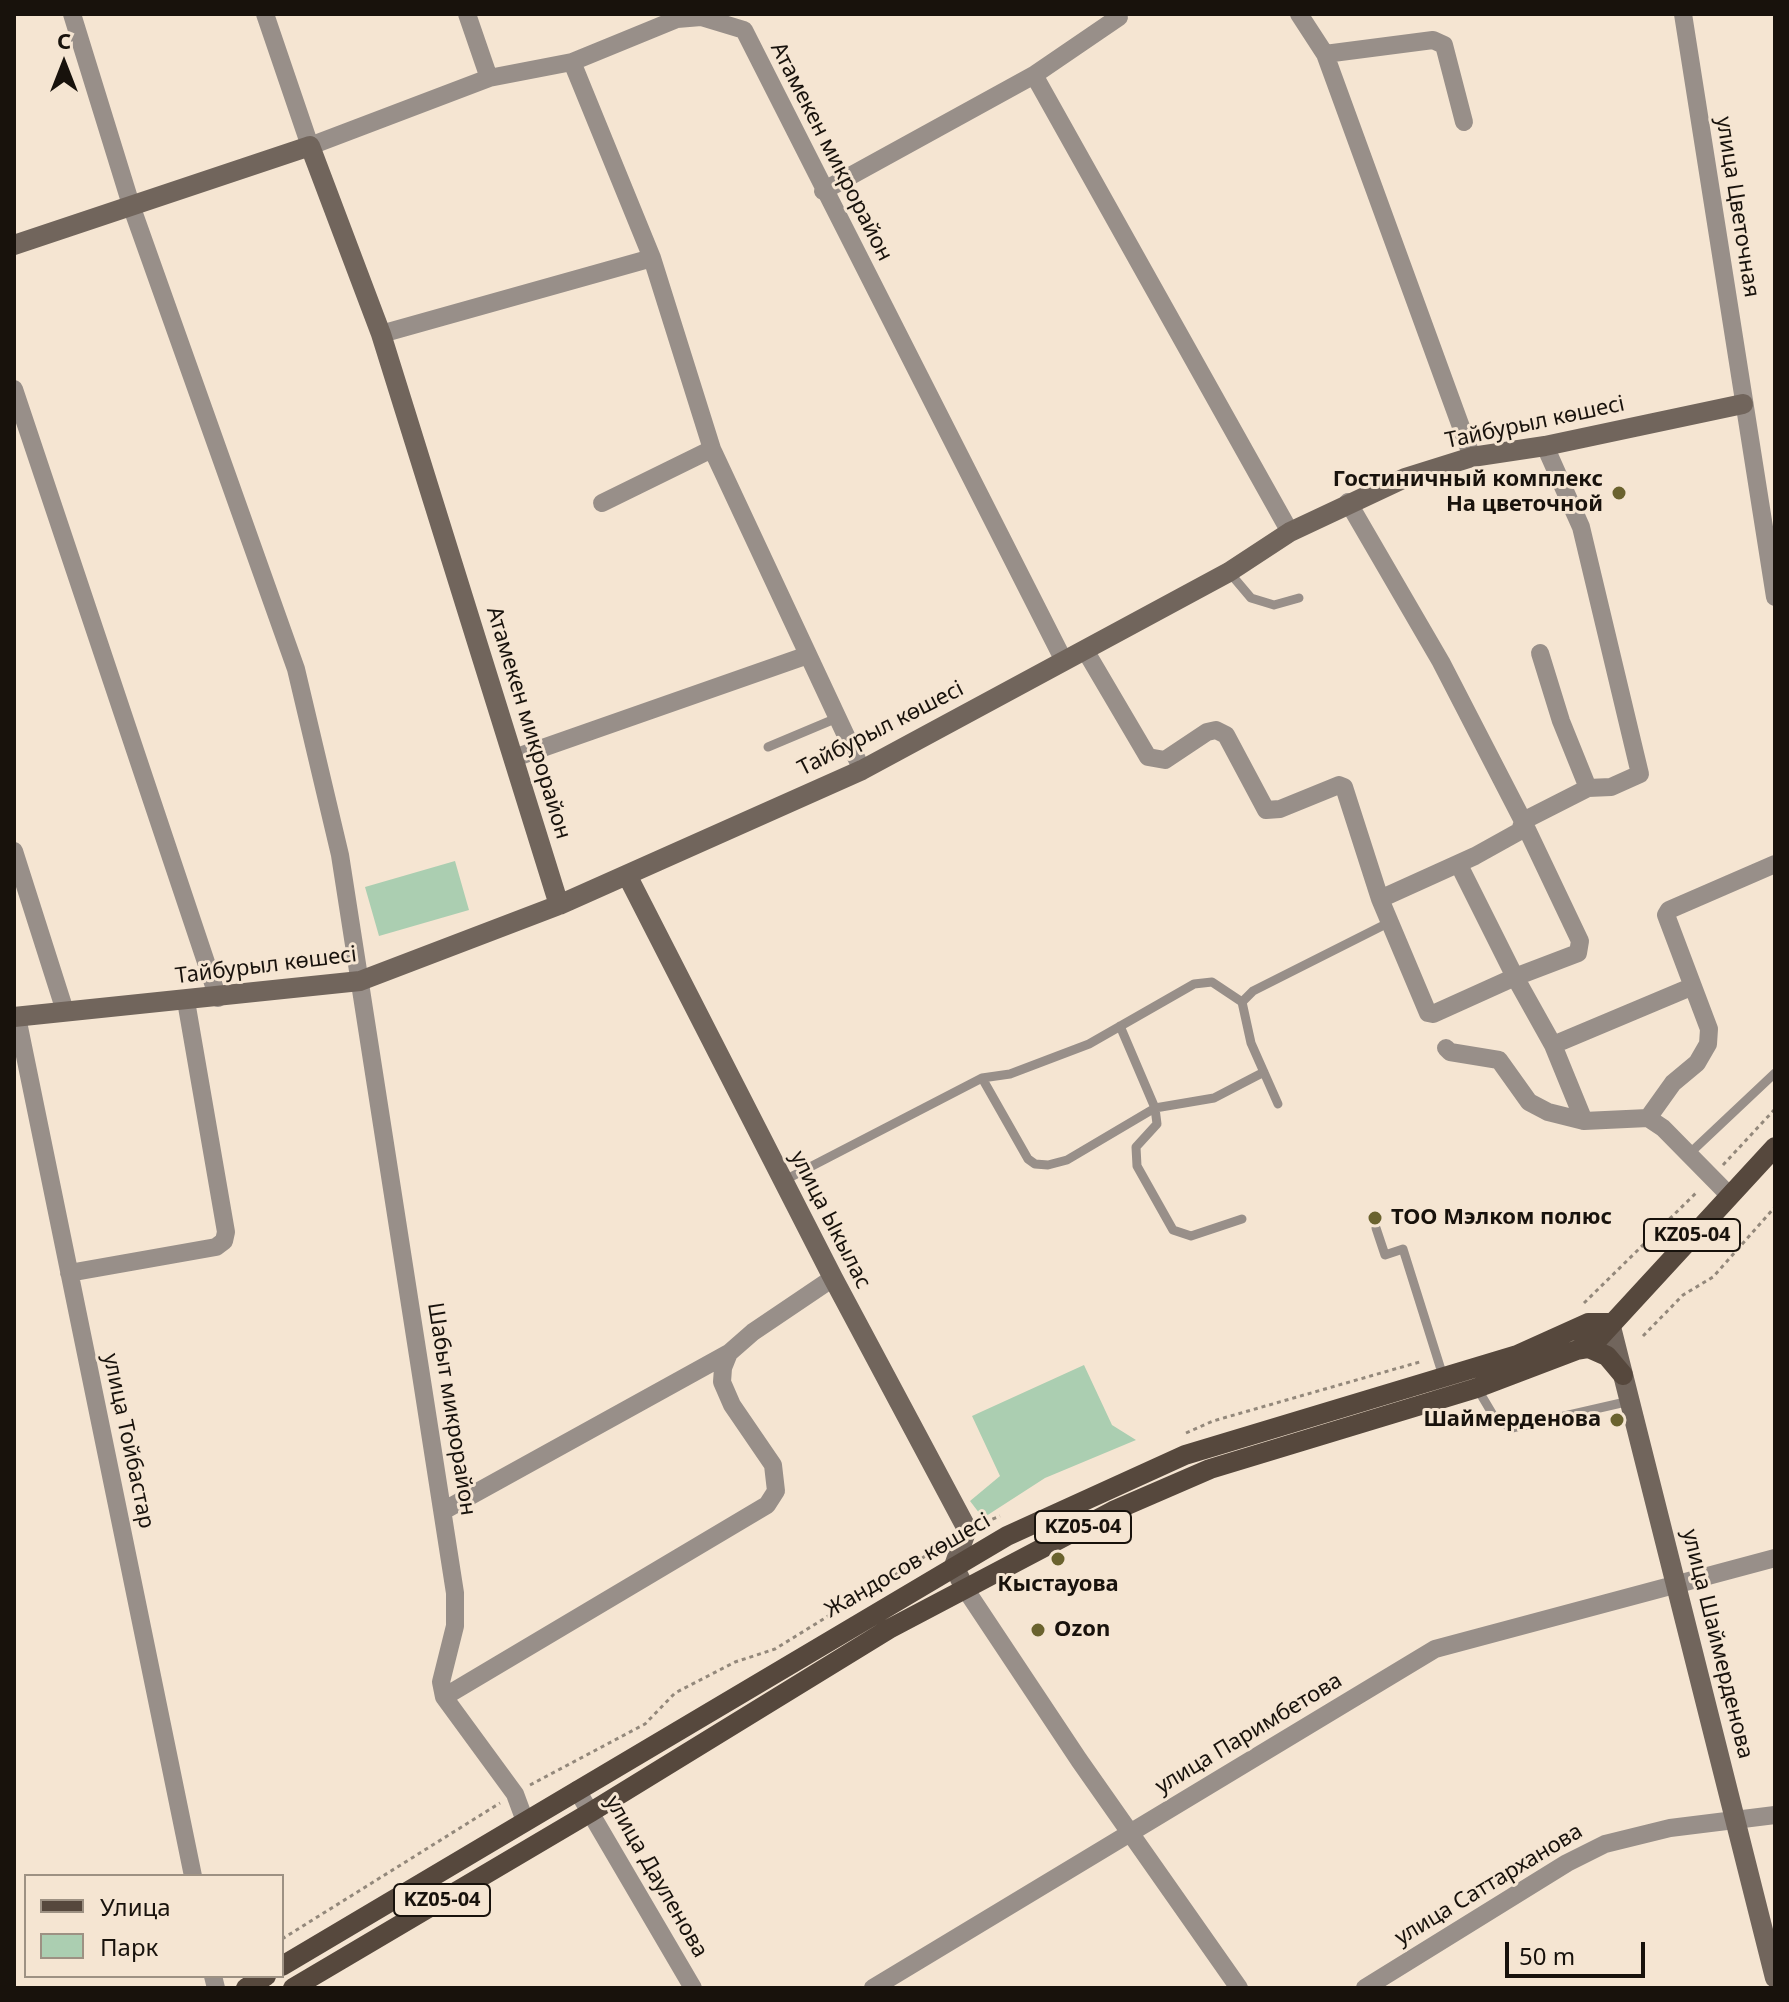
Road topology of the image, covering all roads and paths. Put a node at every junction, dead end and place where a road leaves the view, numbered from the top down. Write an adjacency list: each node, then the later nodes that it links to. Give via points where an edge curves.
1 (72, 14): 15 (street, Шабыт микрорайон)
2 (265, 14): 13 (street, Атамекен микрорайон)
3 (467, 14): 11 (street)
4 (1299, 14): 8 (street)
5 (1683, 14): 20 (street, улица Цветочная)
6 (676, 16): 9 (street, Атамекен микрорайон); 14 (street, Атамекен микрорайон, via 701,17 744,30)
7 (1119, 17): 10 (street)
8 (1325, 54): 12 (street, via 1433,40 1444,45); 23 (street)
9 (572, 62): 11 (street, Атамекен микрорайон); 17 (street)
10 (1034, 75): 14 (street); 26 (street)
11 (489, 78): 13 (street, Атамекен микрорайон)
12 (1464, 122)
13 (310, 146): 15 (street, Атамекен микрорайон); 18 (street, Атамекен микрорайон)
14 (823, 191): 33 (street, Атамекен микрорайон)
15 (132, 208): 16 (street, Атамекен микрорайон); 48 (street, Шабыт микрорайон, via 296,669 340,855)
16 (14, 245)
17 (652, 258): 18 (street); 22 (street)
18 (381, 334): 36 (street, Атамекен микрорайон)
19 (14, 389): 50 (street)
20 (1743, 404): 21 (street, Тайбурыл көшесі); 28 (street, улица Цветочная)
21 (1545, 446): 23 (street, Тайбурыл көшесі); 38 (street, via 1581,527 1640,774 1611,787)
22 (712, 449): 25 (street); 32 (street)
23 (1472, 457): 24 (street, Тайбурыл көшесі)
24 (1348, 502): 26 (street, Тайбурыл көшесі); 39 (street, via 1441,662)
25 (602, 503)
26 (1290, 532): 27 (street, Тайбурыл көшесі)
27 (1229, 572): 29 (lane, via 1251,598 1274,605); 30 (street, Тайбурыл көшесі)
28 (1775, 597)
29 (1299, 598)
30 (1085, 650): 33 (street, Тайбурыл көшесі); 44 (street, via 1148,757 1165,760 1216,730 1226,735 1266,810 1344,787)
31 (1540, 653): 38 (street)
32 (808, 655): 34 (street); 36 (street)
33 (1064, 661): 37 (street, Тайбурыл көшесі)
34 (837, 718): 35 (lane); 37 (street)
35 (768, 747)
36 (514, 758): 45 (street, Атамекен микрорайон)
37 (862, 770): 43 (street, Тайбурыл көшесі)
38 (1588, 788): 39 (street)
39 (1523, 821): 42 (street, via 1520,831); 47 (street, via 1580,948)
40 (14, 851): 53 (street)
41 (1775, 864): 49 (street, via 1669,910 1667,924)
42 (1459, 865): 44 (street); 47 (street)
43 (627, 875): 45 (street, Тайбурыл көшесі); 67 (street, улица Ыкылас)
44 (1380, 899): 46 (street)
45 (559, 905): 48 (street, Тайбурыл көшесі)
46 (1390, 922): 47 (street, via 1430,1014); 52 (lane, via 1253,991)
47 (1515, 977): 56 (street)
48 (360, 981): 50 (street, Тайбурыл көшесі); 82 (street, Шабыт микрорайон)
49 (1691, 987): 56 (street); 63 (street, via 1709,1029 1708,1044)
50 (218, 998): 51 (street, Тайбурыл көшесі)
51 (186, 1001): 53 (street, Тайбурыл көшесі); 72 (street, via 224,1241 216,1247)
52 (1242, 1002): 55 (lane, via 1212,982 1194,984); 58 (lane)
53 (65, 1011): 54 (street, Тайбурыл көшесі)
54 (16, 1017): 72 (street, улица Тойбастар)
55 (1120, 1026): 60 (lane, via 1089,1044 1010,1074); 62 (lane)
56 (1553, 1045): 64 (street)
57 (1446, 1048): 64 (street, via 1499,1060 1529,1102)
58 (1264, 1072): 61 (lane); 62 (lane, via 1214,1098)
59 (1775, 1073): 66 (lane)
60 (982, 1078): 62 (lane, via 1035,1164 1067,1160); 67 (lane)
61 (1278, 1104)
62 (1155, 1108): 70 (lane, via 1157,1124 1136,1147 1137,1166 1173,1230 1191,1236)
63 (1648, 1118): 64 (street); 66 (street)
64 (1584, 1121)
65 (1775, 1147): 68 (main road, Жандосов көшесі / KZ05-04)
66 (1689, 1154): 68 (street)
67 (783, 1181): 73 (street, улица Ыкылас)
68 (1729, 1195): 74 (main road, Жандосов көшесі / KZ05-04)
69 (1775, 1207): 75 (path, via 1713,1277 1683,1295)
70 (1242, 1219)
71 (1376, 1228): 79 (lane, via 1385,1255 1403,1249)
72 (69, 1273): 94 (street, улица Тойбастар)
73 (833, 1278): 77 (street); 84 (street, улица Ыкылас, via 967,1529)
74 (1610, 1323): 76 (main road, Жандосов көшесі / KZ05-04, via 1599,1338); 78 (street, улица Шаймерденова); 79 (main road, Жандосов көшесі / KZ05-04, via 1588,1323 1517,1355)
75 (1643, 1336)
76 (1577, 1350): 78 (main road, via 1589,1348 1607,1356); 80 (main road, Жандосов көшесі / KZ05-04)
77 (729, 1353): 82 (street); 87 (street, via 722,1382 776,1475 776,1491 767,1505)
78 (1623, 1375): 81 (street, улица Шаймерденова)
79 (1444, 1378): 84 (main road, Жандосов көшесі / KZ05-04, via 1185,1455 1007,1536)
80 (1477, 1388): 81 (lane, via 1496,1420 1512,1428); 86 (main road, Жандосов көшесі / KZ05-04, via 1210,1469 1113,1511)
81 (1630, 1401): 85 (street, улица Шаймерденова)
82 (443, 1511): 87 (street, Шабыт микрорайон, via 455,1604 441,1682)
83 (1775, 1558): 85 (street, улица Паримбетова)
84 (954, 1566): 86 (street); 88 (main road, Жандосов көшесі / KZ05-04)
85 (1678, 1586): 92 (street, улица Шаймерденова); 93 (street, улица Паримбетова, via 1435,1649)
86 (964, 1587): 89 (main road, Жандосов көшесі / KZ05-04); 93 (street)
87 (444, 1697): 91 (street, via 515,1794)
88 (577, 1790): 89 (street, улица Дауленова); 91 (main road, Жандосов көшесі / KZ05-04)
89 (591, 1812): 97 (main road, Жандосов көшесі / KZ05-04); 98 (street, улица Дауленова)
90 (1775, 1815): 92 (street, улица Саттарханова)
91 (525, 1821): 95 (main road, Жандосов көшесі / KZ05-04)
92 (1736, 1821): 96 (street, улица Шаймерденова); 101 (street, улица Саттарханова, via 1670,1828 1605,1844)
93 (1133, 1834): 99 (street, улица Паримбетова); 100 (street)
94 (193, 1874)
95 (284, 1965)
96 (1775, 1978)
97 (293, 1988)
98 (693, 1988)
99 (873, 1988)
100 (1239, 1988)
101 (1365, 1988)

